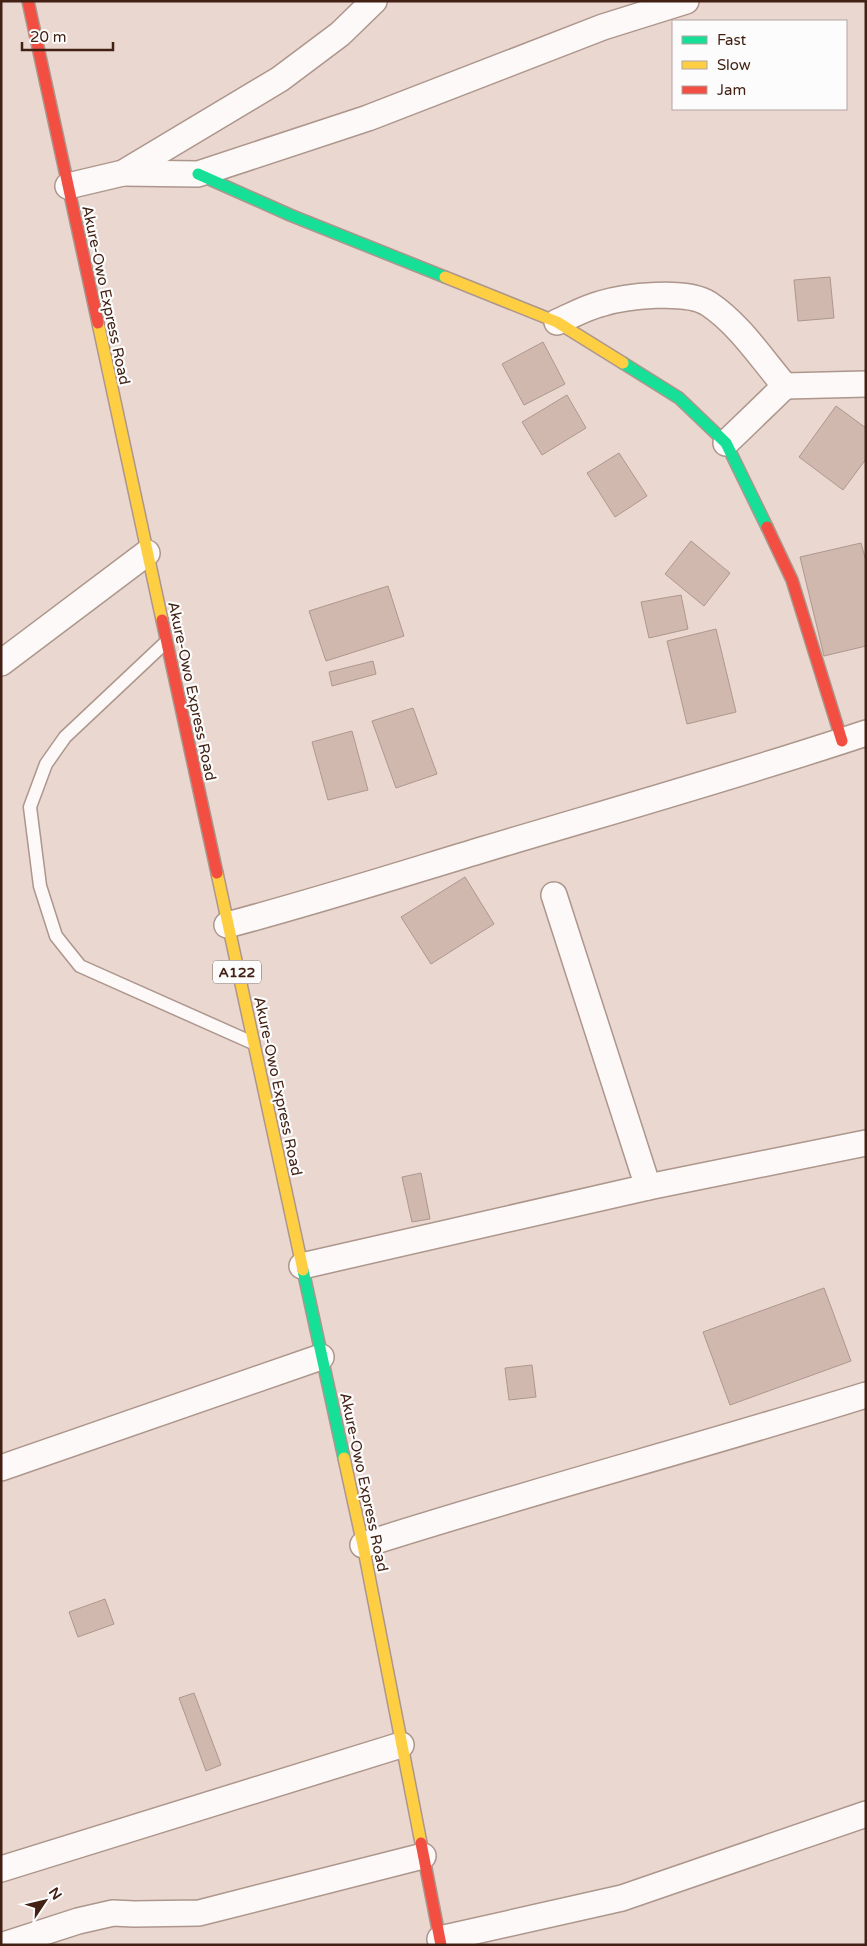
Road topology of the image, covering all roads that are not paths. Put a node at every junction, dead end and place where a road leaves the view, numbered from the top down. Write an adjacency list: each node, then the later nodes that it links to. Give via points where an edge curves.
1 (28, 1): 6 (main road, Akure-Owo Express Road / A122)
2 (374, 1): 4 (street, via 340,34 280,79)
3 (686, 1): 5 (street, via 603,27 368,118)
4 (122, 173): 5 (street); 6 (street)
5 (198, 174): 7 (main road, via 290,215)
6 (68, 186): 11 (main road, Akure-Owo Express Road / A122)
7 (557, 322): 9 (street, via 600,304 665,295 688,296 708,303 740,331); 10 (main road, via 679,398)
8 (866, 384): 9 (street)
9 (785, 386): 10 (street)
10 (726, 443): 15 (main road, via 792,580)
11 (147, 553): 12 (main road, Akure-Owo Express Road / A122); 13 (street)
12 (166, 642): 17 (main road, Akure-Owo Express Road / A122); 18 (lane, via 64,737 46,764 30,807 40,886 56,936 80,966)
13 (1, 663)
14 (866, 733): 15 (street)
15 (842, 741): 17 (street, via 587,820)
16 (554, 895): 20 (street)
17 (227, 925): 18 (main road, Akure-Owo Express Road / A122)
18 (253, 1043): 21 (main road, Akure-Owo Express Road / A122)
19 (866, 1143): 20 (street)
20 (648, 1188): 21 (street)
21 (302, 1266): 22 (main road, Akure-Owo Express Road / A122)
22 (321, 1357): 24 (street); 25 (main road, Akure-Owo Express Road / A122)
23 (866, 1396): 25 (street)
24 (1, 1468)
25 (362, 1545): 26 (main road, Akure-Owo Express Road / A122)
26 (401, 1746): 28 (main road, Akure-Owo Express Road / A122); 29 (street)
27 (866, 1814): 30 (street, via 622,1898)
28 (424, 1856): 30 (main road, Akure-Owo Express Road / A122); 31 (street, via 199,1913 113,1912)
29 (1, 1869)
30 (440, 1942)
31 (4, 1945)

